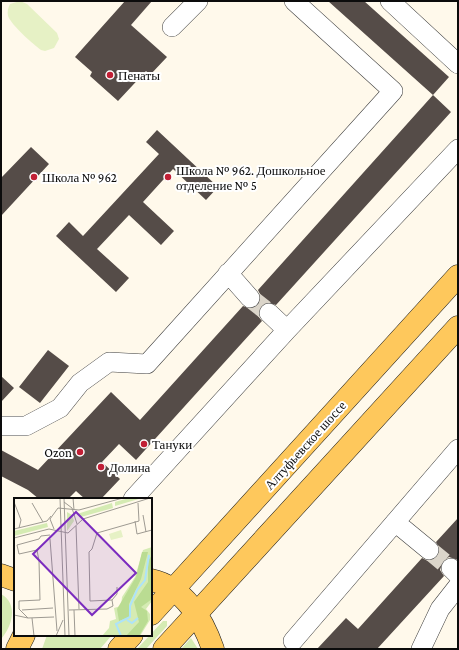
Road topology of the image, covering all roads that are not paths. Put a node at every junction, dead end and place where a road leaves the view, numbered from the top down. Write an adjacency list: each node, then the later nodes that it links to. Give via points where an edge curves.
1 (198, 1): 4 (lane)
2 (294, 1): 7 (lane, via 392,91)
3 (390, 1): 5 (lane)
4 (172, 27)
5 (458, 64)
6 (458, 149): 12 (lane)
7 (228, 273): 9 (lane); 13 (lane, via 147,364 109,362 80,383 60,408 26,426)
8 (458, 276): 22 (main road, Алтуфьевское шоссе)
9 (250, 298)
10 (269, 314): 12 (lane)
11 (458, 327): 23 (main road)
12 (288, 330): 15 (lane)
13 (1, 426)
14 (458, 449): 16 (lane)
15 (135, 498)
16 (395, 522): 17 (lane); 28 (lane)
17 (429, 550)
18 (1, 575): 19 (main road)
19 (14, 580)
20 (152, 580): 22 (main road)
21 (458, 586): 34 (lane, via 440,609)
22 (172, 590): 24 (main road, Алтуфьевское шоссе); 25 (main road)
23 (218, 590): 25 (main road); 33 (main road)
24 (152, 613)
25 (196, 613): 31 (main road); 32 (main road)
26 (24, 636): 29 (main road)
27 (131, 636): 30 (main road)
28 (293, 641)
29 (17, 649)
30 (119, 649)
31 (164, 649)
32 (214, 649)
33 (217, 649)
34 (421, 649)

